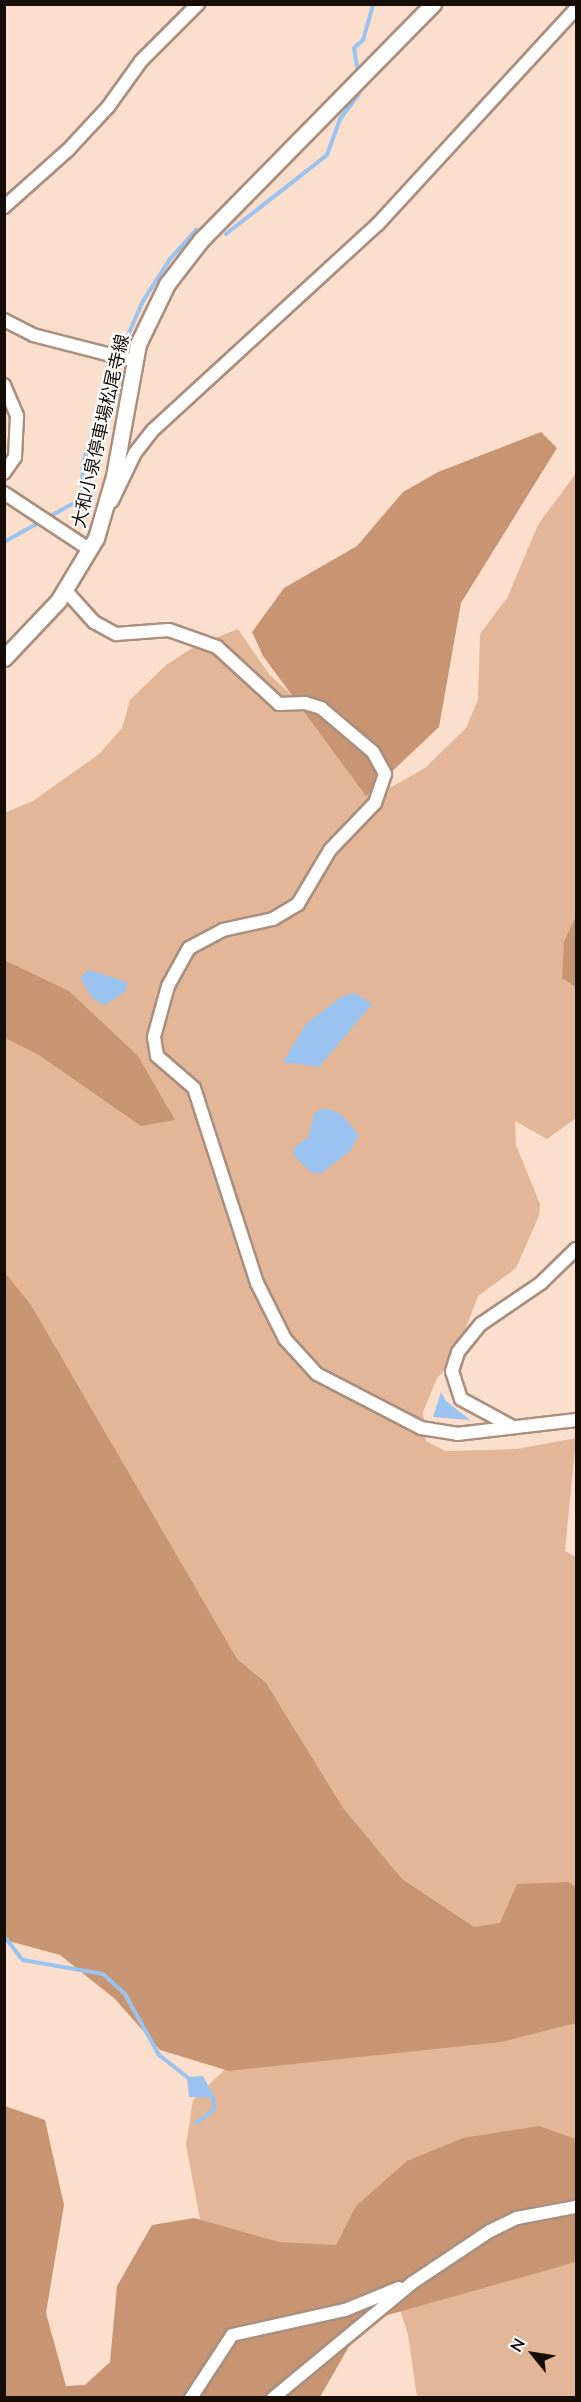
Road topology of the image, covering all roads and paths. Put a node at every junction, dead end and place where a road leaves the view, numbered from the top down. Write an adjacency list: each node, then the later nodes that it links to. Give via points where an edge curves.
1 (198, 4): 4 (street, via 141,61 108,107 68,150)
2 (433, 4): 6 (main road, 大和小泉停車場松尾寺線, via 188,256 156,302)
3 (576, 9): 10 (street, via 378,224 153,430 135,453)
4 (4, 207)
5 (6, 325): 6 (street)
6 (134, 361): 10 (main road, 大和小泉停車場松尾寺線)
7 (4, 385): 8 (street, via 17,416 15,456)
8 (4, 473)
9 (4, 493): 11 (street)
10 (104, 515): 11 (main road, 大和小泉停車場松尾寺線)
11 (90, 550): 12 (main road, 大和小泉停車場松尾寺線)
12 (66, 591): 13 (main road, 大和小泉停車場松尾寺線); 16 (street, via 94,622 116,634 169,630 217,646 279,704 306,703 321,708 360,739 381,764 385,774 381,791 330,850 298,904 273,919 223,930 189,948 168,986 154,1048 157,1056 194,1088 257,1283 285,1339 304,1363 367,1403 421,1428 458,1434)
13 (4, 658)
14 (576, 1249): 16 (street, via 541,1283 481,1324 458,1352 452,1371 461,1399)
15 (576, 1420): 16 (street)
16 (513, 1426)
17 (576, 2207): 18 (street, via 517,2218 490,2231)
18 (412, 2283): 19 (street, via 345,2310 232,2335); 20 (street)
19 (191, 2397)
20 (273, 2397)

